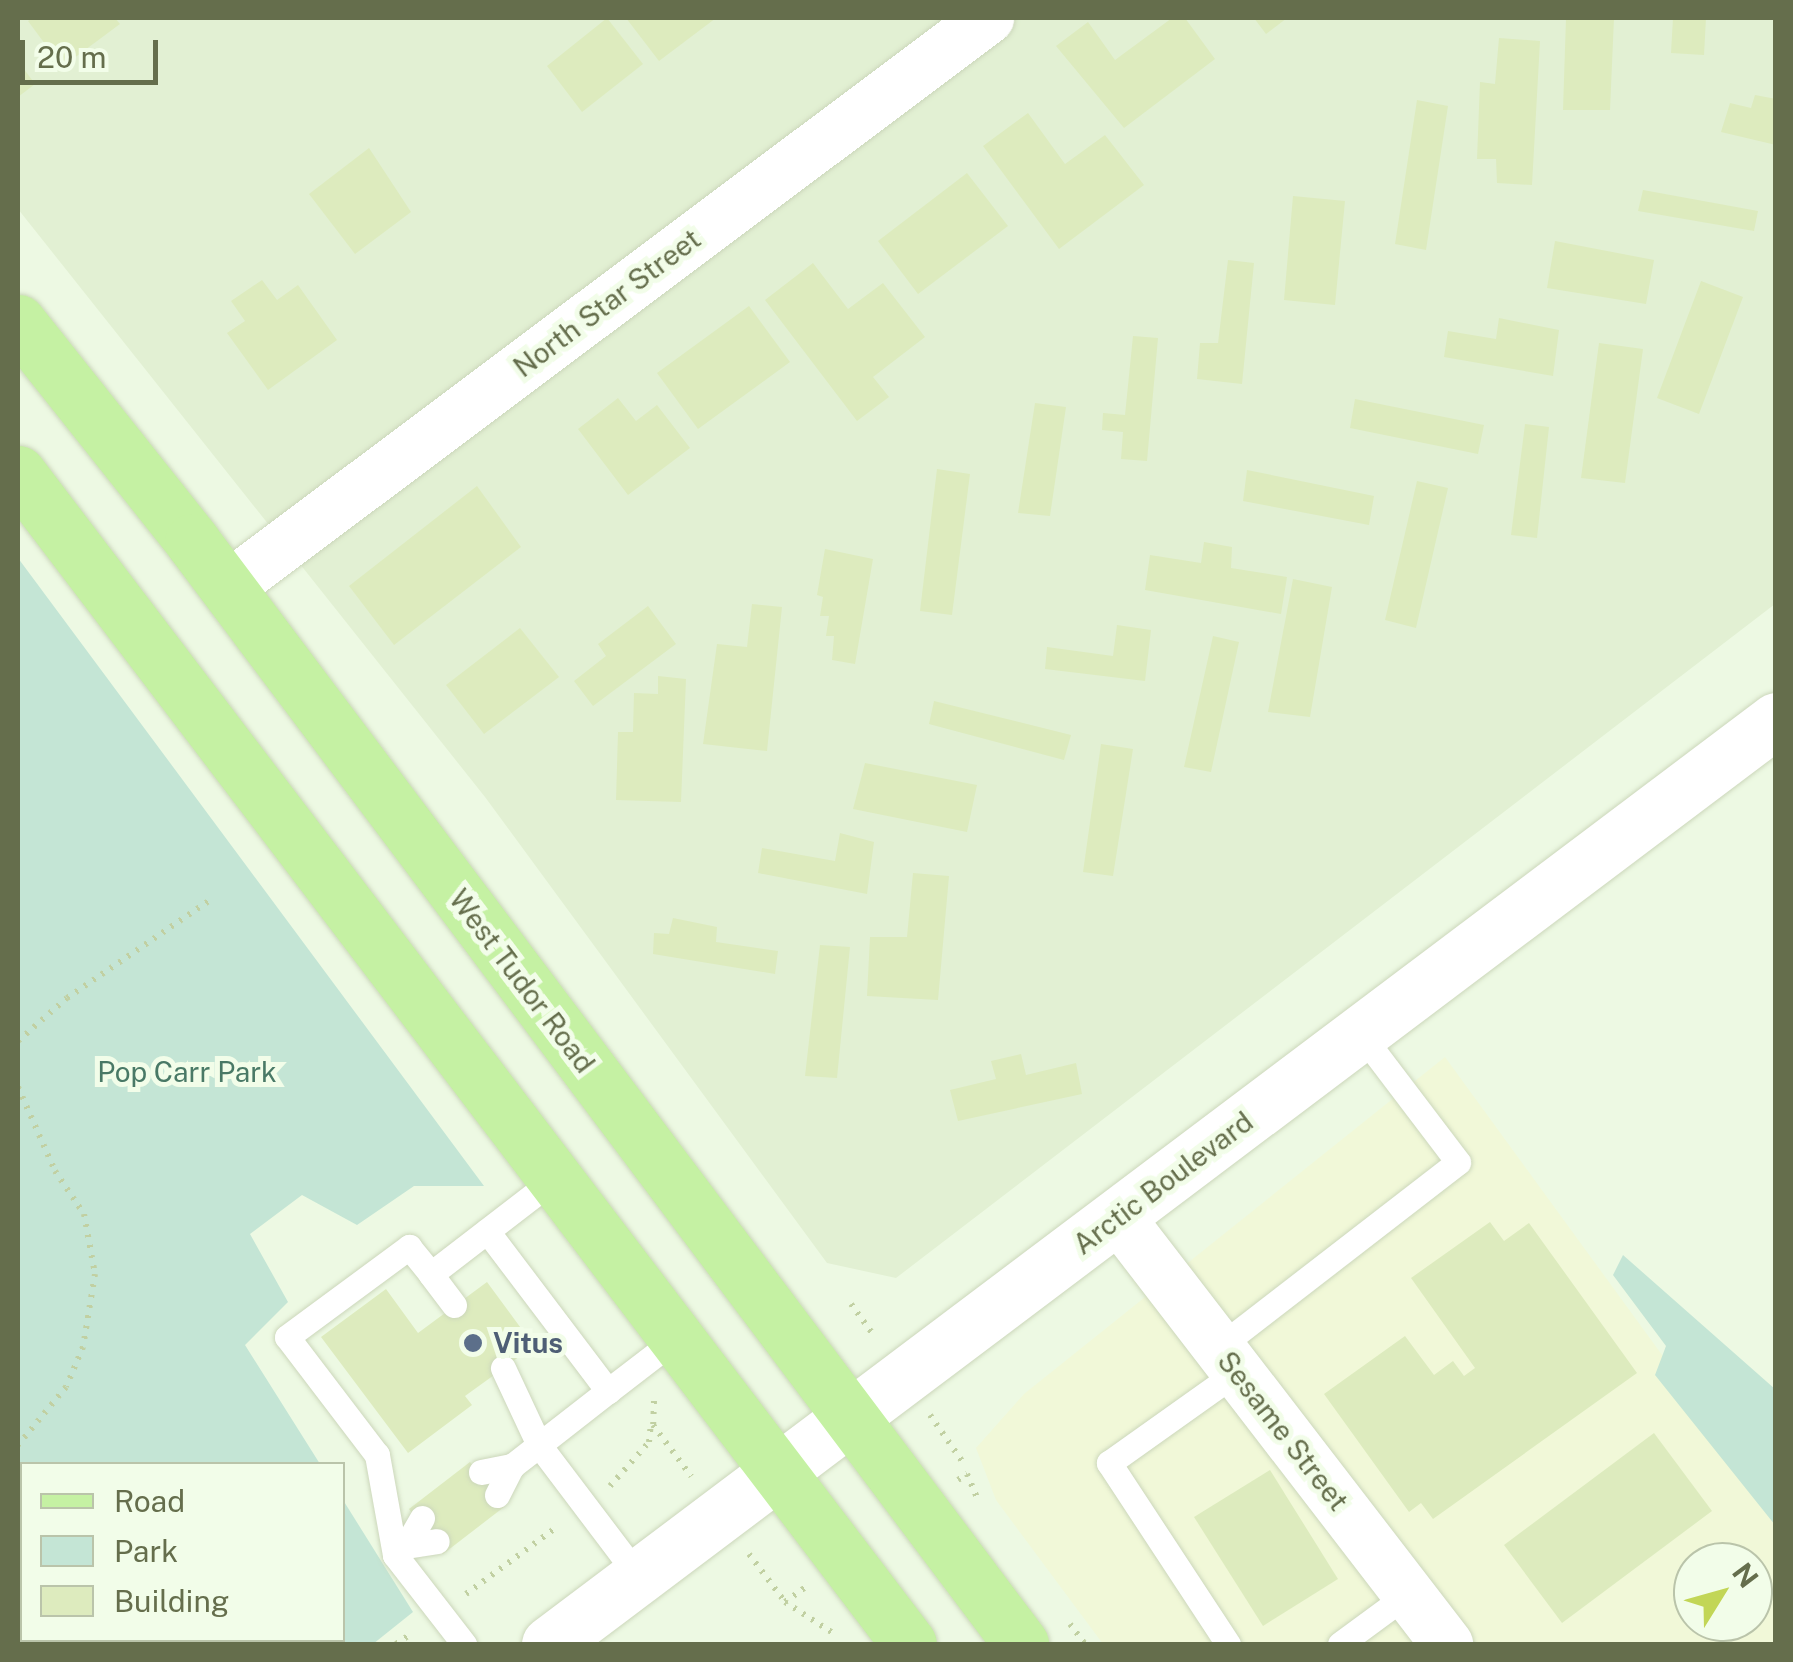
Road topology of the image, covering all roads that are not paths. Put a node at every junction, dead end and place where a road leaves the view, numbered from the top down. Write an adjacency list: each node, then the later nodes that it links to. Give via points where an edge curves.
1 (988, 18): 4 (street, North Star Street)
2 (18, 322): 4 (main road, West Tudor Road)
3 (18, 473): 7 (main road)
4 (227, 588): 16 (main road, West Tudor Road)
5 (1776, 720): 6 (main road, Arctic Boulevard)
6 (1360, 1033): 8 (main road, Arctic Boulevard); 13 (lane, via 1458,1162)
7 (557, 1177): 9 (lane); 12 (main road)
8 (1119, 1218): 13 (street, Sesame Street); 16 (main road, Arctic Boulevard)
9 (487, 1231): 10 (lane); 15 (lane)
10 (431, 1274): 11 (lane); 24 (lane, via 409,1247 288,1337 376,1455)
11 (454, 1305)
12 (678, 1337): 15 (lane); 19 (main road)
13 (1228, 1360): 26 (street, Sesame Street); 31 (lane, via 1109,1463)
14 (503, 1368): 17 (lane)
15 (608, 1390): 17 (lane)
16 (850, 1418): 19 (main road, Arctic Boulevard); 30 (main road, West Tudor Road)
17 (538, 1445): 18 (lane); 25 (lane)
18 (512, 1466): 20 (lane); 21 (lane)
19 (780, 1470): 25 (main road, Arctic Boulevard); 29 (main road)
20 (481, 1472)
21 (497, 1495)
22 (422, 1518): 24 (lane)
23 (437, 1541): 24 (lane)
24 (400, 1550): 27 (lane)
25 (639, 1577): 28 (main road, Arctic Boulevard)
26 (1408, 1594): 32 (lane); 33 (street, Sesame Street)
27 (464, 1644)
28 (549, 1644)
29 (910, 1644)
30 (1021, 1644)
31 (1228, 1644)
32 (1340, 1644)
33 (1447, 1644)

